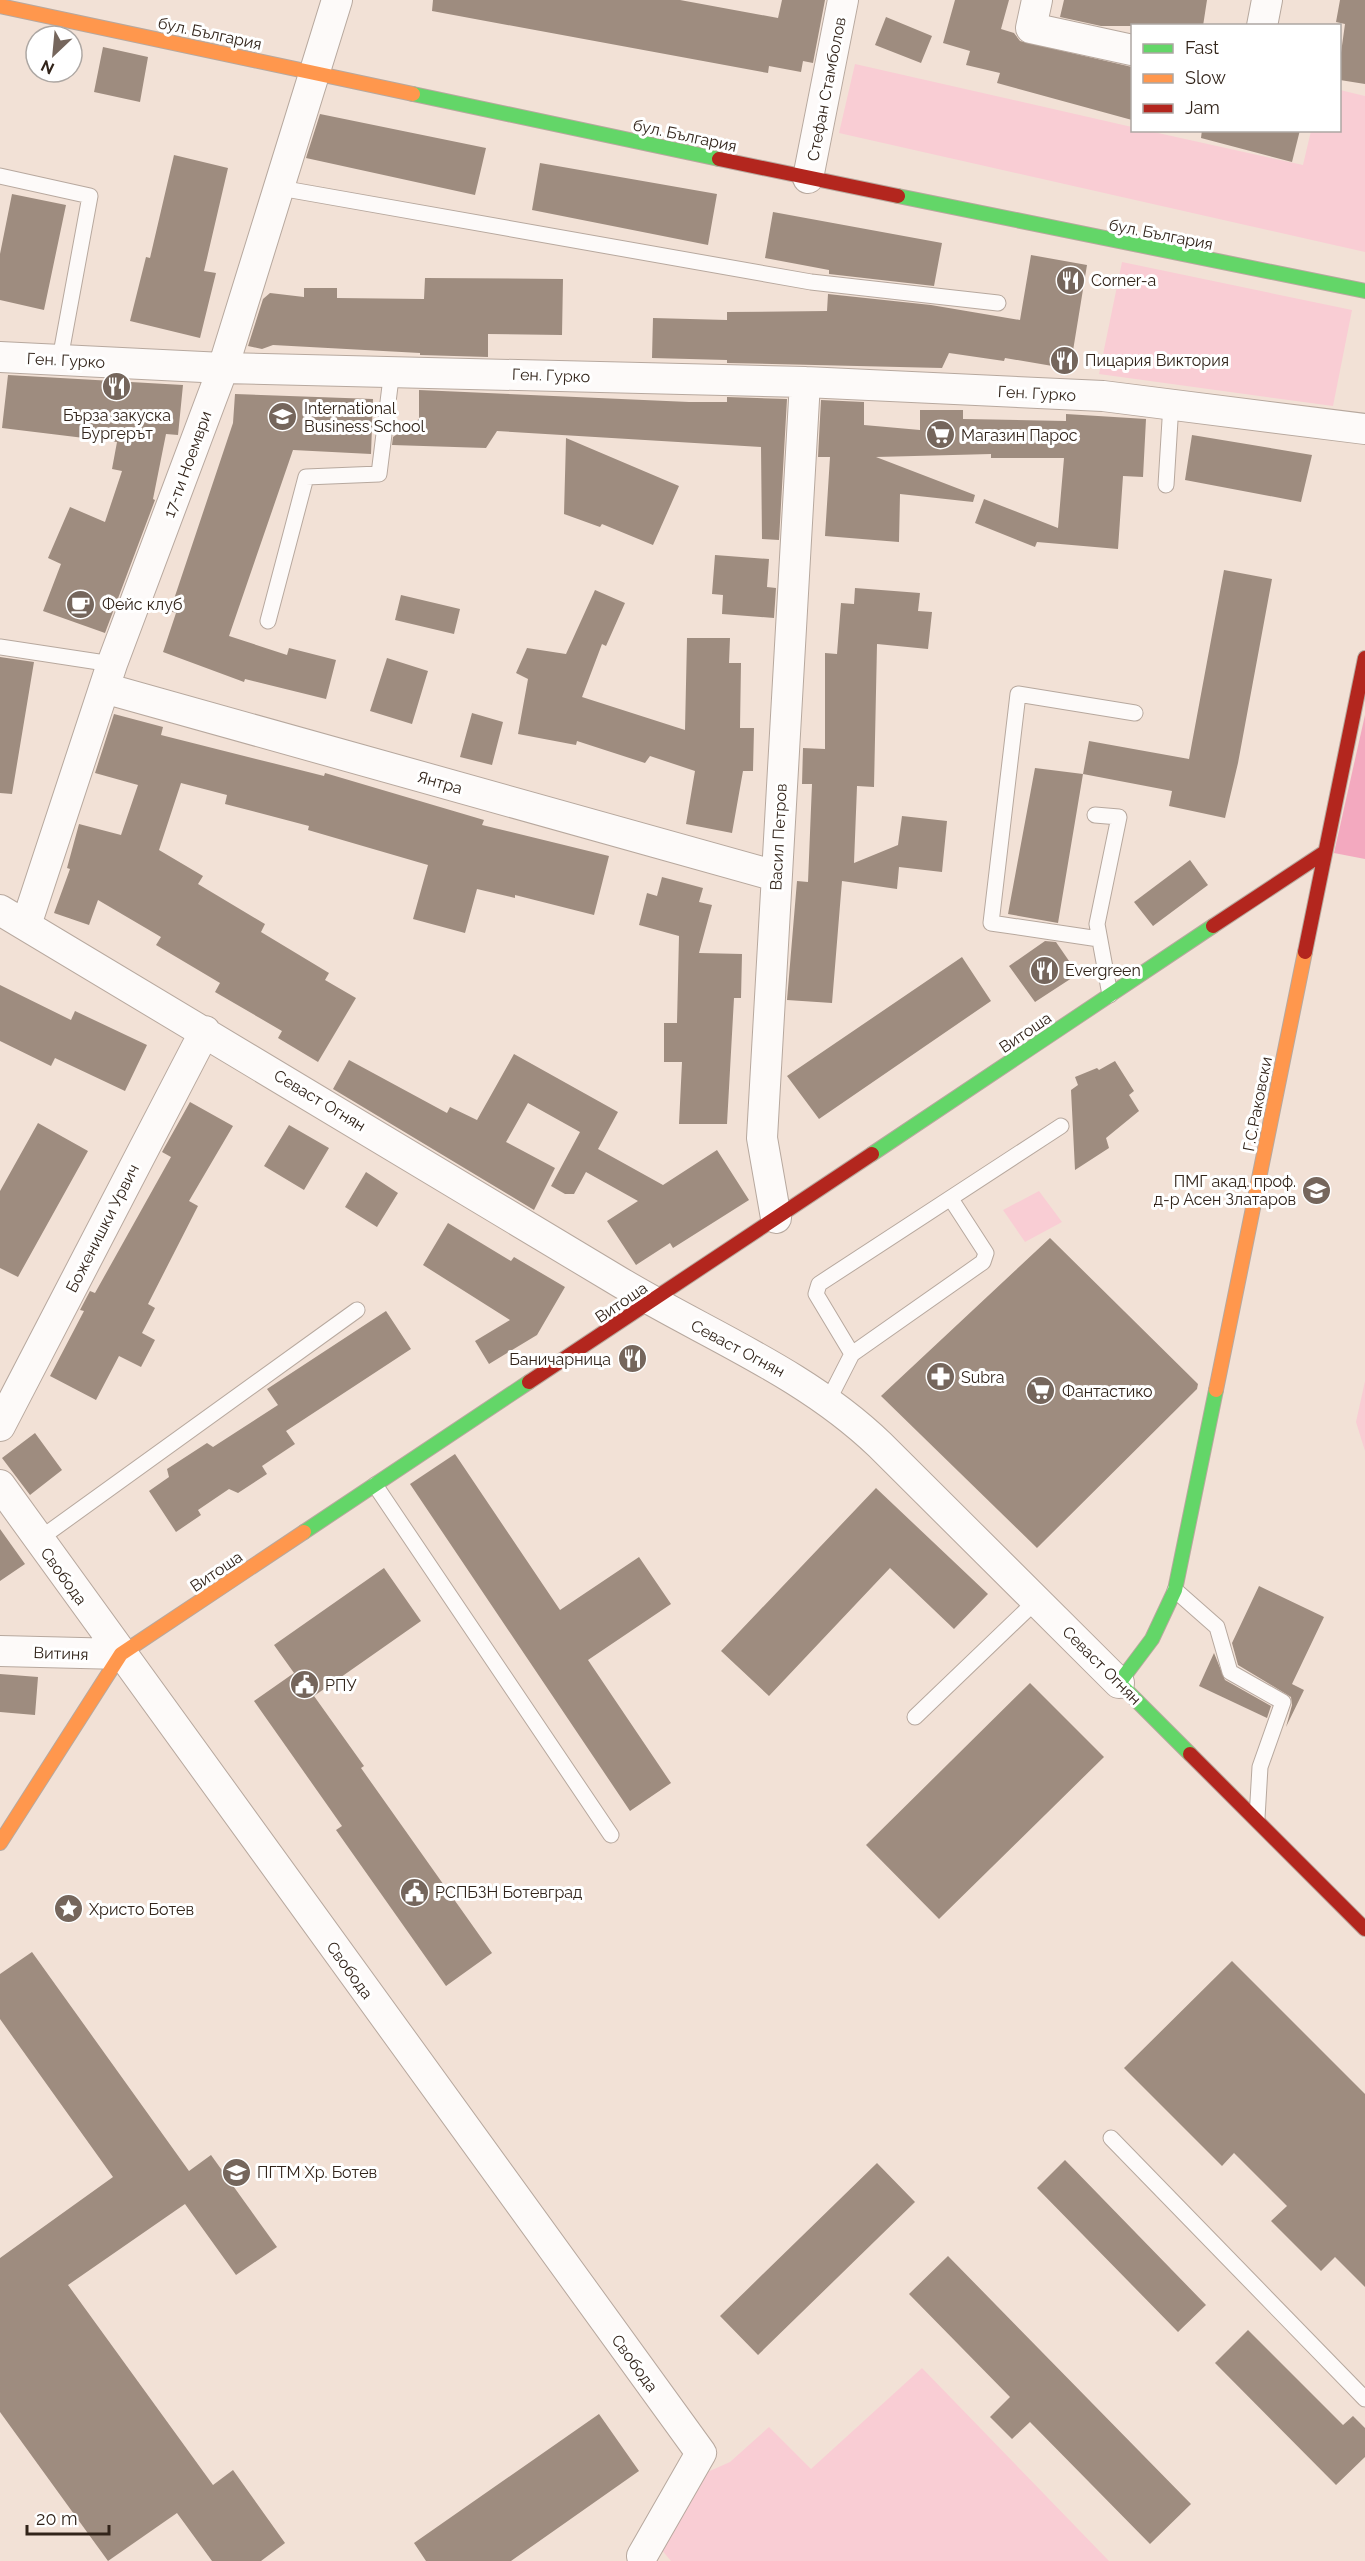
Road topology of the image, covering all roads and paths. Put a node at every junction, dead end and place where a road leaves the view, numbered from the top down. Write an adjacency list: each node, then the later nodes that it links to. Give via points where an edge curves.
1 (337, 0): 9 (street, 17-ти Ноември)
2 (843, 0): 11 (street, Стефан Стамболов)
3 (1037, 0): 8 (street, via 1031,28)
4 (1267, 0): 7 (street)
5 (0, 6): 6 (street, бул. България)
6 (33, 6): 9 (street, бул. България)
7 (1262, 24)
8 (1131, 50)
9 (315, 73): 11 (street, бул. България); 12 (street, 17-ти Ноември)
10 (0, 176): 16 (lane, via 90,196)
11 (808, 178): 13 (street, бул. България)
12 (280, 188): 14 (lane, via 811,282); 17 (street, 17-ти Ноември)
13 (1365, 291)
14 (998, 303)
15 (0, 357): 16 (street, Ген. Гурко)
16 (60, 359): 17 (street, Ген. Гурко)
17 (223, 368): 18 (street, Ген. Гурко); 26 (street, 17-ти Ноември)
18 (392, 370): 19 (street, Ген. Гурко); 23 (lane, via 380,474 306,477)
19 (805, 382): 20 (street, Ген. Гурко, via 1103,396); 30 (street, Васил Петров)
20 (1171, 404): 21 (street); 22 (lane)
21 (1365, 429)
22 (1166, 485)
23 (268, 621)
24 (0, 647): 26 (lane)
25 (1365, 658): 29 (street, Г.С.Раковски)
26 (108, 676): 30 (street, Янтра); 32 (street, 17-ти Ноември)
27 (1135, 713): 33 (lane, via 1018,694 991,923)
28 (1095, 815): 33 (lane, via 1119,817 1097,924)
29 (1325, 852): 34 (street, Витоша); 47 (street, Г.С.Раковски)
30 (776, 876): 38 (street, Васил Петров, via 762,1138)
31 (0, 910): 32 (street, Севаст Огнян)
32 (26, 925): 35 (street, Севаст Огнян)
33 (1099, 939): 34 (lane)
34 (1110, 995): 38 (street, Витоша)
35 (205, 1031): 39 (street, Севаст Огнян); 43 (street, Боженишки Урвич)
36 (1061, 1126): 37 (lane)
37 (951, 1198): 41 (lane, via 986,1253 983,1262); 41 (lane, via 819,1284 816,1294)
38 (776, 1218): 39 (street, Витоша)
39 (651, 1301): 42 (street, Севаст Огнян, via 778,1369); 45 (street, Витоша)
40 (357, 1310): 46 (lane)
41 (852, 1354): 42 (lane)
42 (828, 1401): 48 (street, Севаст Огнян, via 855,1420)
43 (0, 1426)
44 (0, 1485): 46 (street, Свобода)
45 (375, 1485): 50 (street, Витоша); 54 (lane)
46 (38, 1540): 50 (street, Свобода)
47 (1175, 1590): 51 (street, Г.С.Раковски, via 1157,1635); 53 (lane, via 1217,1627 1230,1672 1283,1702 1260,1767)
48 (1037, 1600): 51 (street, Севаст Огнян); 52 (lane)
49 (0, 1651): 50 (street, Витиня)
50 (121, 1654): 55 (street, Витоша); 59 (street, Свобода, via 700,2453)
51 (1119, 1683): 53 (street, Севаст Огнян)
52 (915, 1717)
53 (1257, 1821): 56 (street, Севаст Огнян)
54 (611, 1835)
55 (0, 1843)
56 (1365, 1929)
57 (1111, 2138): 58 (lane)
58 (1365, 2399)
59 (642, 2556)

